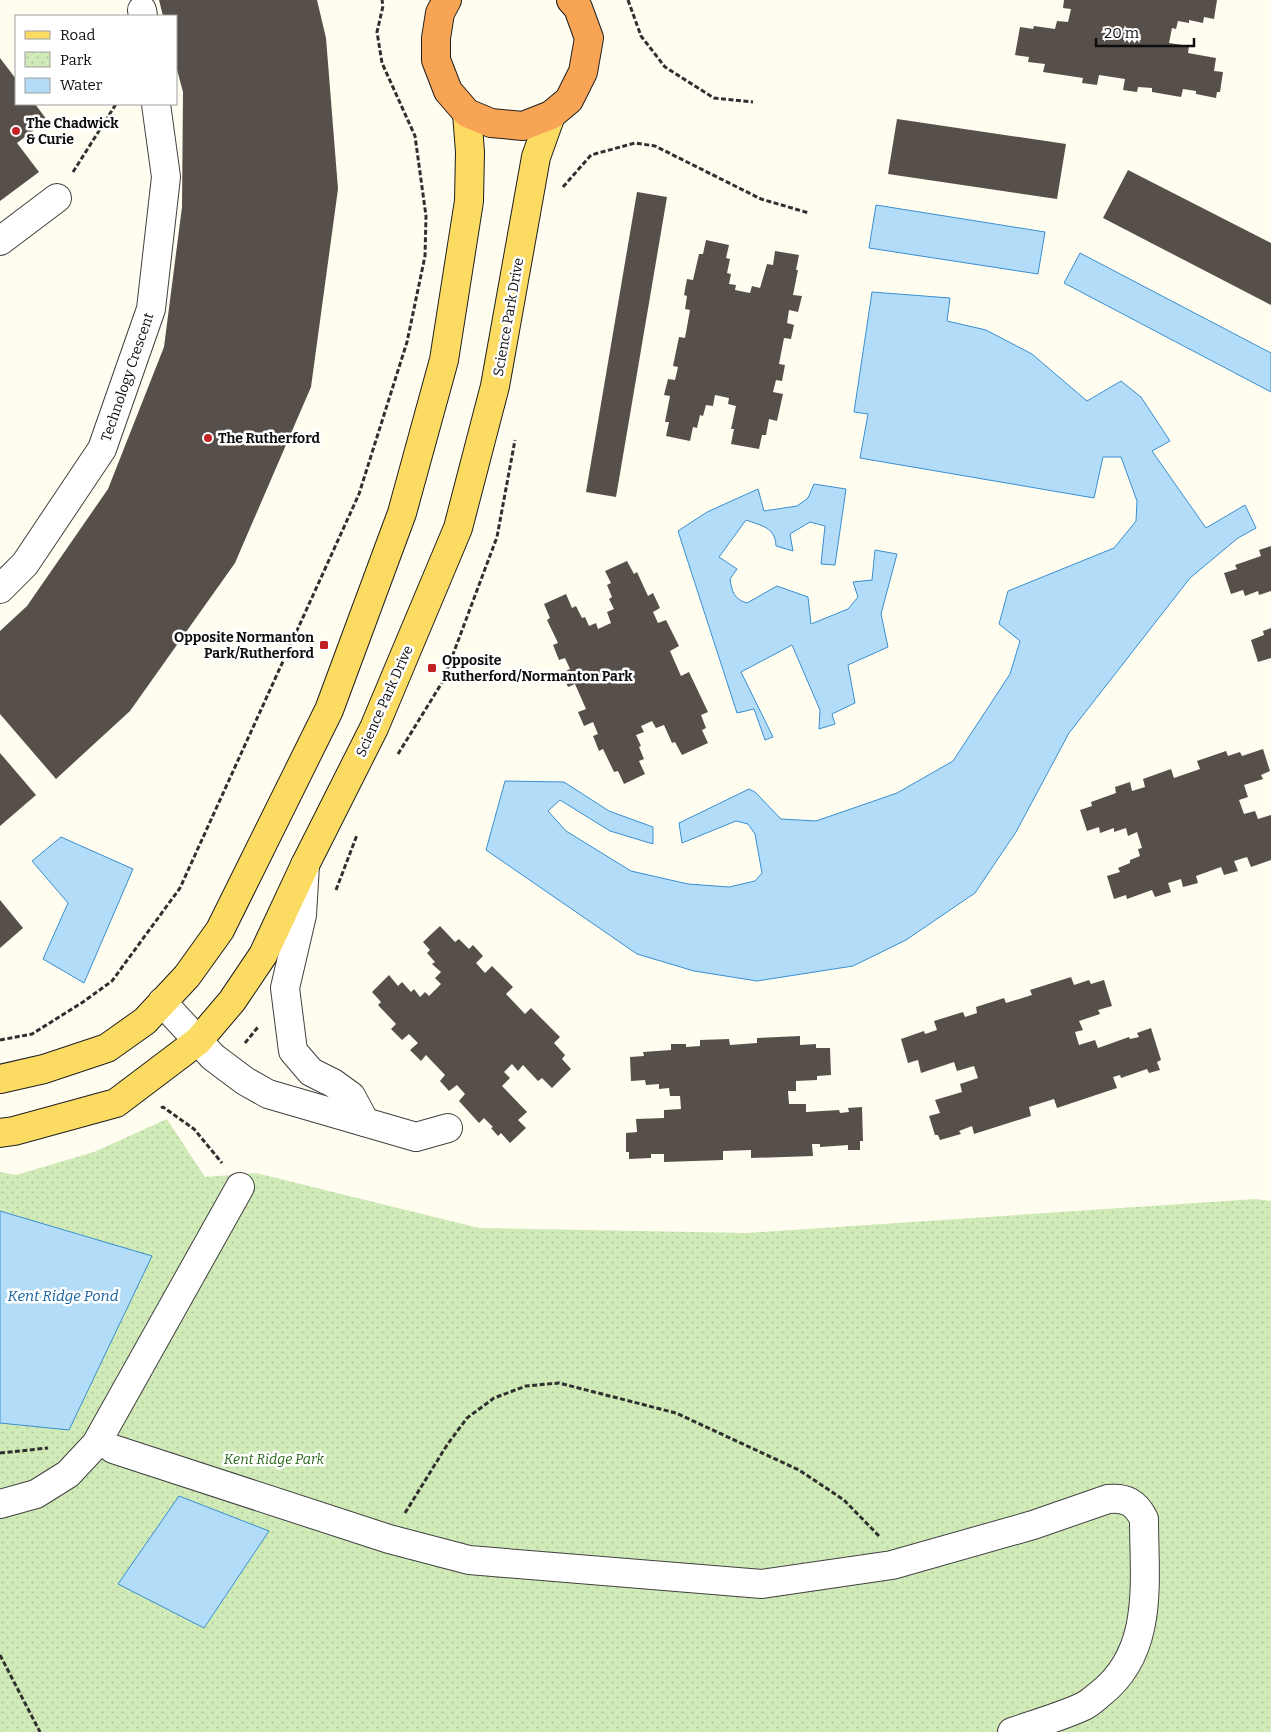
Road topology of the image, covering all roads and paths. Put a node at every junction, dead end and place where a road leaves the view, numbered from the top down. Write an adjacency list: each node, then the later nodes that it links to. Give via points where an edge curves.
1 (382, 0): 21 (path, via 378,32 382,63 416,136 426,216 425,256 407,342 359,494 180,888 112,981 32,1034)
2 (447, 0): 8 (highway, via 437,30 436,60 448,91)
3 (571, 0): 9 (highway, via 578,8 589,38 583,72 570,100)
4 (628, 0): 5 (path, via 641,36 665,67 714,98)
5 (753, 102)
6 (115, 105): 11 (path)
7 (156, 105): 15 (street, Technology Crescent, via 166,177 152,309 102,449 25,564)
8 (466, 113): 9 (highway, via 491,123 523,126); 20 (main road, via 470,152 469,201 444,360 402,514 329,710 220,930 187,976)
9 (551, 114): 18 (main road, Science Park Drive, via 536,157 495,386 458,528 374,728)
10 (560, 190): 12 (path, via 591,155 635,143 655,146 761,199)
11 (57, 198): 13 (street)
12 (809, 213)
13 (0, 241)
14 (516, 436): 16 (path, via 497,537 444,681)
15 (0, 589)
16 (393, 762)
17 (359, 830): 19 (path)
18 (305, 865): 22 (main road, Science Park Drive, via 263,955 232,1001); 24 (street, via 302,915 285,988 293,1051 310,1072 351,1096)
19 (334, 894)
20 (162, 1002): 22 (street); 23 (main road, via 145,1021 107,1048 44,1069)
21 (0, 1040)
22 (198, 1041): 24 (street, via 213,1057 268,1094); 27 (main road, Science Park Drive, via 116,1103)
23 (0, 1079)
24 (364, 1122): 26 (street, via 416,1137)
25 (194, 1128): 28 (path)
26 (448, 1128)
27 (0, 1133)
28 (240, 1188): 30 (street, via 96,1444 68,1474 36,1494)
29 (113, 1449): 31 (street)
30 (0, 1504)
31 (389, 1539): 32 (street, via 469,1560 762,1584); 32 (path, via 467,1418 494,1398 526,1386 560,1383 676,1413 799,1470 844,1500 882,1539)
32 (892, 1565): 35 (street, via 1033,1526 1117,1498 1126,1500 1140,1511 1144,1519 1144,1599 1141,1630 1129,1660 1111,1685 1085,1705)
33 (0, 1655): 34 (path)
34 (40, 1732)
35 (1012, 1732)

